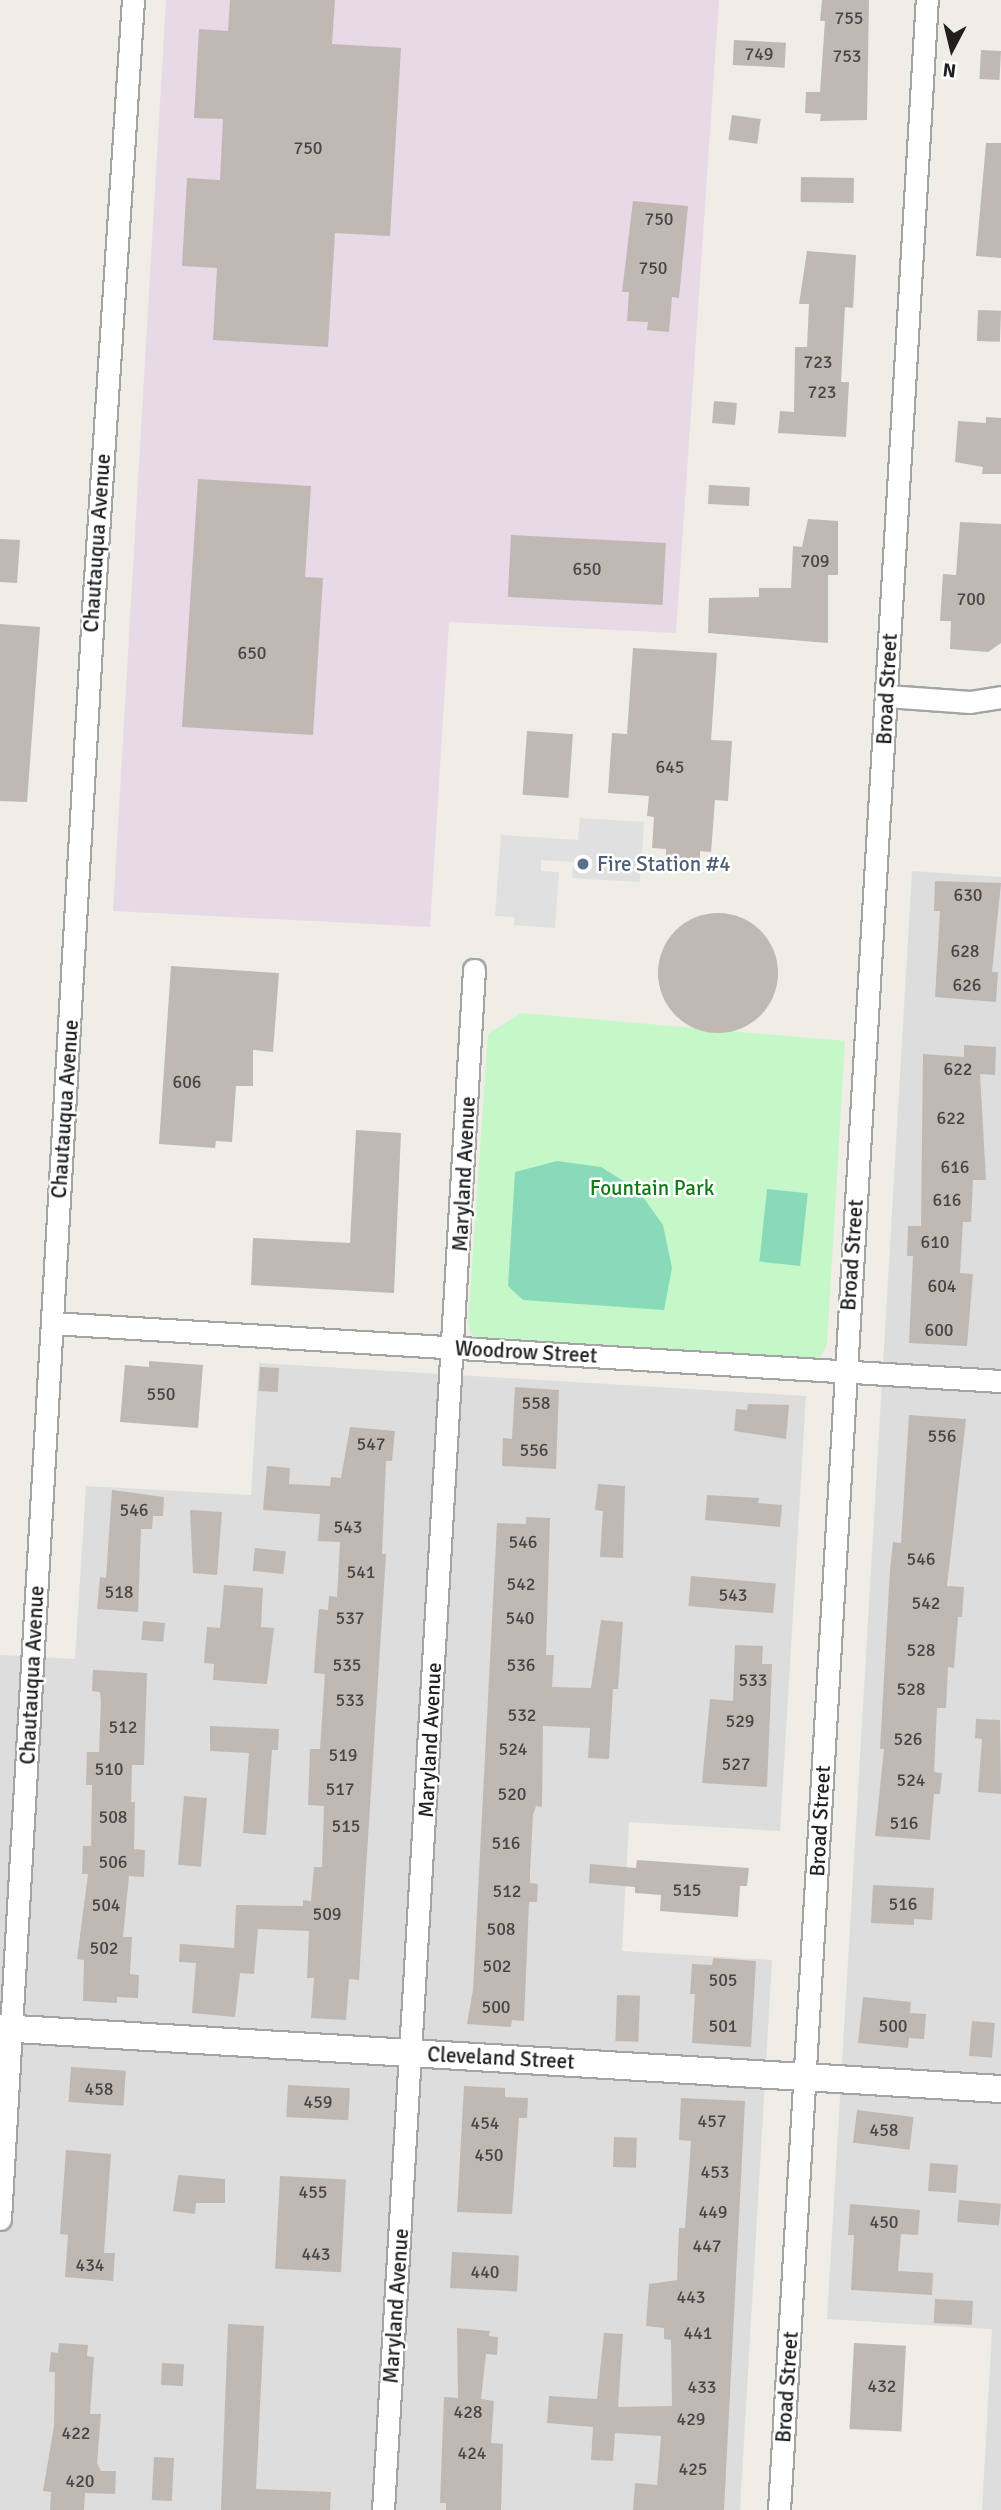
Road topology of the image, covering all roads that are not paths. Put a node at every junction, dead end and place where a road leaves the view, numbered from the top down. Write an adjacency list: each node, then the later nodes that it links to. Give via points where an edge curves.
1 (133, 0): 6 (street, Chautauqua Avenue)
2 (927, 0): 3 (street, Broad Street)
3 (887, 696): 4 (street, via 970,702); 8 (street, Broad Street)
4 (1001, 697)
5 (474, 970): 7 (street, Maryland Avenue)
6 (52, 1323): 7 (street, Woodrow Street); 10 (street, Chautauqua Avenue)
7 (454, 1348): 8 (street, Woodrow Street); 11 (street, Maryland Avenue)
8 (844, 1371): 9 (street, Woodrow Street); 12 (street, Broad Street)
9 (1001, 1381)
10 (6, 2028): 11 (street, Cleveland Street); 14 (street, Chautauqua Avenue)
11 (411, 2053): 12 (street, Cleveland Street); 15 (street, Maryland Avenue)
12 (807, 2077): 13 (street, Cleveland Street); 16 (street, Broad Street)
13 (1001, 2089)
14 (0, 2219)
15 (383, 2510)
16 (779, 2510)

